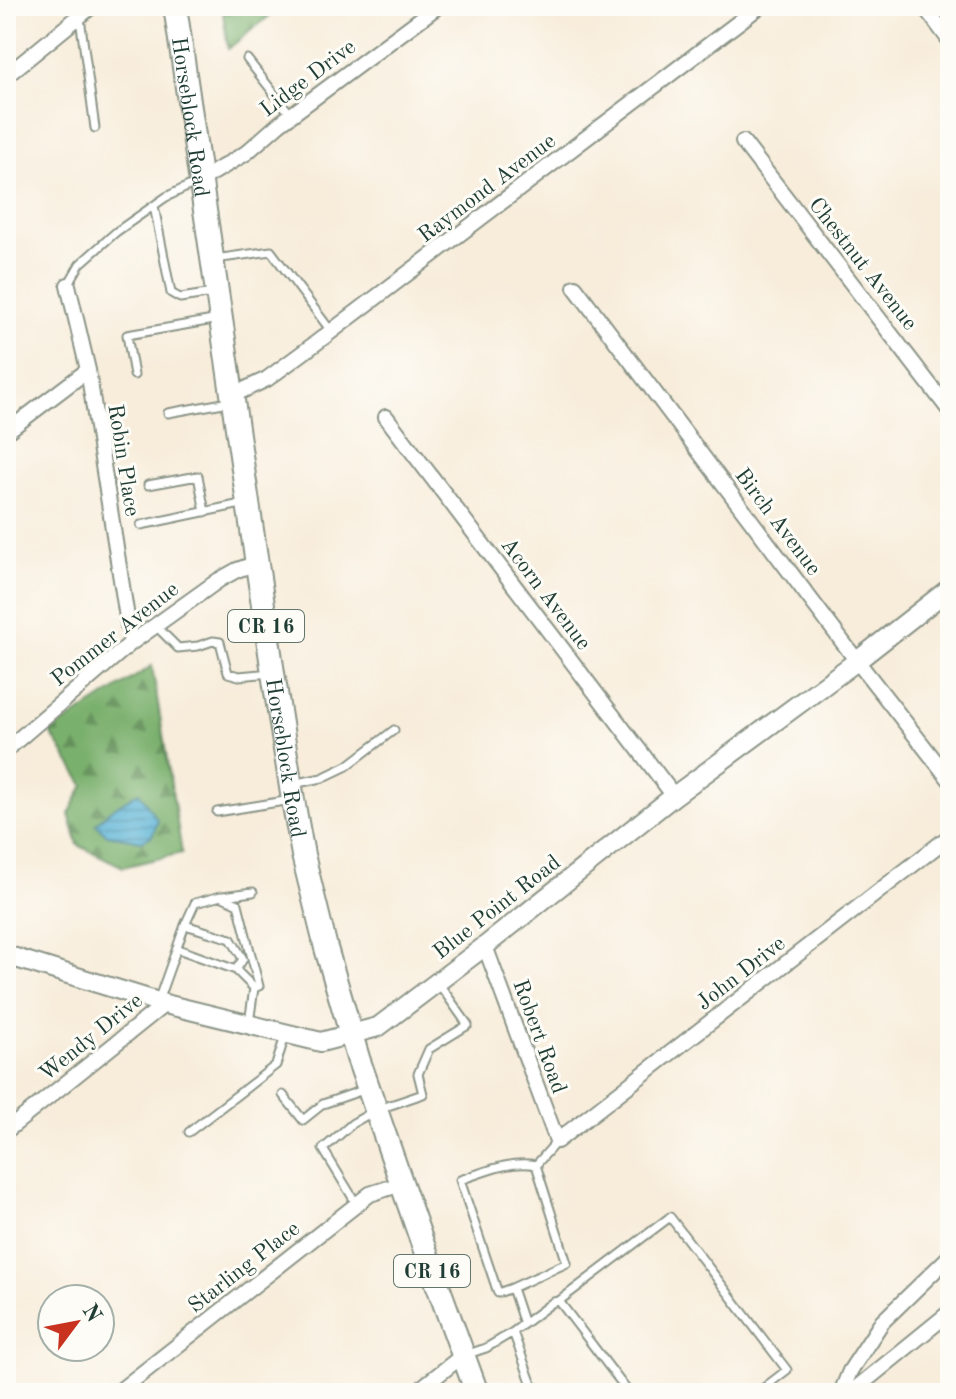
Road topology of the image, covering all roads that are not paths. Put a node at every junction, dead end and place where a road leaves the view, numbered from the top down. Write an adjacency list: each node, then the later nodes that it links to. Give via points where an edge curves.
1 (175, 6): 12 (main road, Horseblock Road / CR 16)
2 (438, 6): 9 (street, Lidge Drive)
3 (760, 6): 19 (street, Raymond Avenue)
4 (924, 6): 6 (street)
5 (86, 11): 8 (street); 10 (lane)
6 (950, 41)
7 (247, 59): 9 (lane)
8 (6, 76)
9 (291, 115): 12 (street, Lidge Drive, via 246,153)
10 (95, 128)
11 (743, 142): 23 (street, Chestnut Avenue)
12 (201, 180): 13 (lane); 14 (main road, Horseblock Road / CR 16)
13 (154, 206): 15 (lane, via 84,260); 17 (lane, via 171,293 180,298)
14 (212, 260): 17 (main road, Horseblock Road / CR 16); 19 (lane, via 271,251)
15 (68, 285): 20 (street, Robin Place)
16 (575, 287): 35 (street, Birch Avenue)
17 (217, 292): 18 (main road, Horseblock Road / CR 16)
18 (221, 319): 21 (lane, via 127,335); 22 (main road, Horseblock Road / CR 16)
19 (331, 331): 22 (street, Raymond Avenue)
20 (88, 370): 26 (street); 34 (street, Robin Place)
21 (134, 375)
22 (234, 398): 24 (lane); 28 (main road, Horseblock Road / CR 16)
23 (950, 411)
24 (168, 413)
25 (386, 417): 41 (street, Acorn Avenue)
26 (6, 432)
27 (148, 485): 29 (lane, via 198,476)
28 (248, 502): 29 (lane); 31 (main road, Horseblock Road / CR 16)
29 (205, 512): 30 (lane)
30 (141, 525)
31 (257, 563): 33 (street, Pommer Avenue, via 219,580); 36 (main road, Horseblock Road / CR 16)
32 (950, 588): 35 (street, Blue Point Road)
33 (156, 626): 34 (street, Pommer Avenue); 36 (lane, via 178,648 220,642 228,673)
34 (131, 643): 38 (street, Pommer Avenue)
35 (857, 661): 39 (street, Birch Avenue); 41 (street, Blue Point Road)
36 (273, 673): 40 (main road, Horseblock Road / CR 16)
37 (394, 730): 40 (lane, via 347,766)
38 (6, 750)
39 (950, 780)
40 (292, 792): 42 (lane); 56 (main road, Horseblock Road / CR 16, via 303,855)
41 (674, 796): 47 (street, Blue Point Road)
42 (217, 812)
43 (950, 836): 61 (street, John Drive)
44 (253, 892): 45 (lane)
45 (221, 896): 46 (lane, via 195,903); 52 (lane, via 238,904 259,986)
46 (185, 925): 48 (lane); 50 (lane, via 231,939 243,959)
47 (485, 946): 51 (street, Blue Point Road); 61 (street, Robert Road)
48 (178, 949): 50 (lane); 53 (lane)
49 (6, 955): 53 (street, Blue Point Road)
50 (236, 970): 52 (lane)
51 (438, 982): 56 (street, Blue Point Road, via 378,1027); 58 (lane, via 468,1025 429,1049 418,1074 423,1094)
52 (254, 988): 54 (lane)
53 (161, 1003): 54 (street, Blue Point Road); 59 (street, Wendy Drive)
54 (249, 1025): 55 (street, Blue Point Road)
55 (285, 1034): 56 (street, Blue Point Road, via 321,1042); 60 (lane, via 276,1065)
56 (351, 1036): 58 (main road, Horseblock Road / CR 16)
57 (283, 1095): 58 (lane, via 303,1120 323,1104)
58 (372, 1099): 63 (main road, Horseblock Road / CR 16); 64 (lane, via 323,1149)
59 (6, 1131)
60 (189, 1132)
61 (557, 1141): 62 (lane)
62 (536, 1165): 66 (lane, via 567,1263); 66 (lane, via 505,1165 460,1180 498,1293)
63 (401, 1184): 64 (street, Starling Place); 71 (main road, Horseblock Road / CR 16)
64 (357, 1204): 72 (street, Starling Place)
65 (950, 1256): 78 (street, via 882,1322)
66 (512, 1288): 69 (lane)
67 (559, 1301): 69 (lane); 76 (lane); 77 (lane, via 670,1217 787,1370)
68 (950, 1312): 79 (street)
69 (524, 1324): 70 (lane)
70 (513, 1332): 71 (lane); 75 (lane)
71 (462, 1356): 73 (street); 74 (main road, Horseblock Road / CR 16)
72 (117, 1393)
73 (415, 1393)
74 (477, 1393)
75 (535, 1393)
76 (629, 1393)
77 (757, 1393)
78 (841, 1393)
79 (853, 1393)

